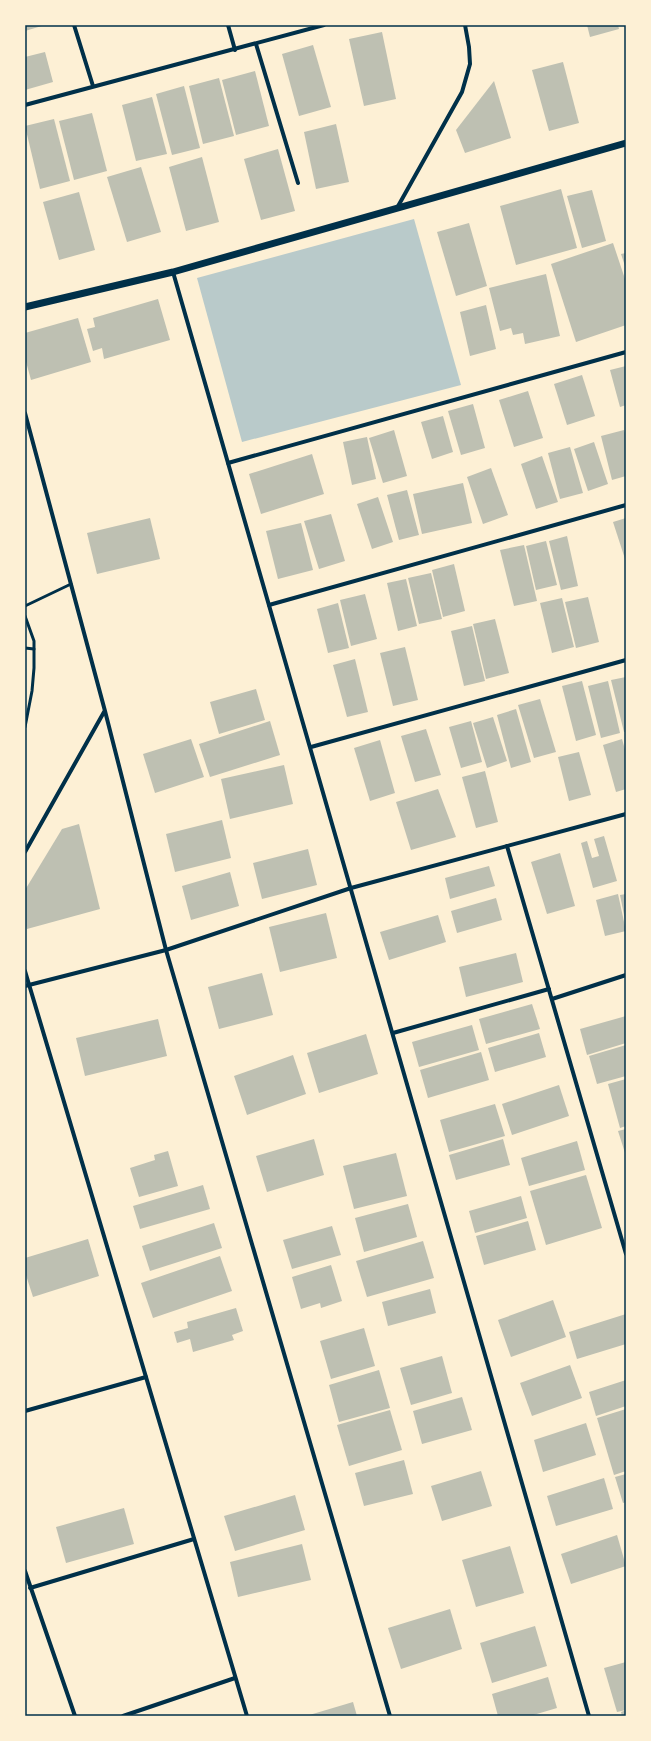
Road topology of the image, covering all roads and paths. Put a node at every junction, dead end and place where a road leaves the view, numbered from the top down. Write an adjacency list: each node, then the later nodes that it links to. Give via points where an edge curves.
1 (74, 25): 7 (street)
2 (228, 25): 6 (street)
3 (324, 25): 5 (street)
4 (465, 25): 11 (street, via 470,64 462,92)
5 (256, 44): 6 (street); 10 (street)
6 (235, 50): 7 (street)
7 (93, 86): 8 (street)
8 (25, 105)
9 (626, 143): 11 (street)
10 (298, 183)
11 (397, 208): 12 (street)
12 (173, 272): 13 (street); 16 (street)
13 (25, 307)
14 (626, 352): 16 (street)
15 (25, 413): 18 (street)
16 (228, 462): 19 (street)
17 (626, 505): 19 (street)
18 (71, 584): 20 (lane); 25 (street)
19 (269, 605): 27 (street)
20 (25, 606)
21 (25, 616): 23 (lane, via 34,641)
22 (25, 648): 23 (lane)
23 (34, 649): 26 (lane, via 32,691)
24 (626, 660): 27 (street)
25 (105, 711): 30 (street); 32 (street)
26 (25, 727)
27 (311, 747): 31 (street)
28 (626, 814): 29 (street)
29 (507, 846): 31 (street); 36 (street)
30 (25, 852)
31 (352, 888): 32 (street); 38 (street)
32 (166, 950): 35 (street); 49 (street)
33 (25, 971): 35 (street)
34 (626, 975): 37 (street)
35 (27, 985): 40 (street)
36 (549, 989): 37 (street); 38 (street)
37 (552, 999): 39 (street)
38 (393, 1033): 50 (street)
39 (626, 1254)
40 (146, 1377): 41 (street); 42 (street)
41 (25, 1411)
42 (194, 1539): 44 (street); 45 (street)
43 (25, 1571): 44 (street)
44 (30, 1588): 46 (street)
45 (235, 1678): 47 (street); 48 (street)
46 (74, 1716)
47 (123, 1716)
48 (246, 1716)
49 (390, 1716)
50 (589, 1716)

